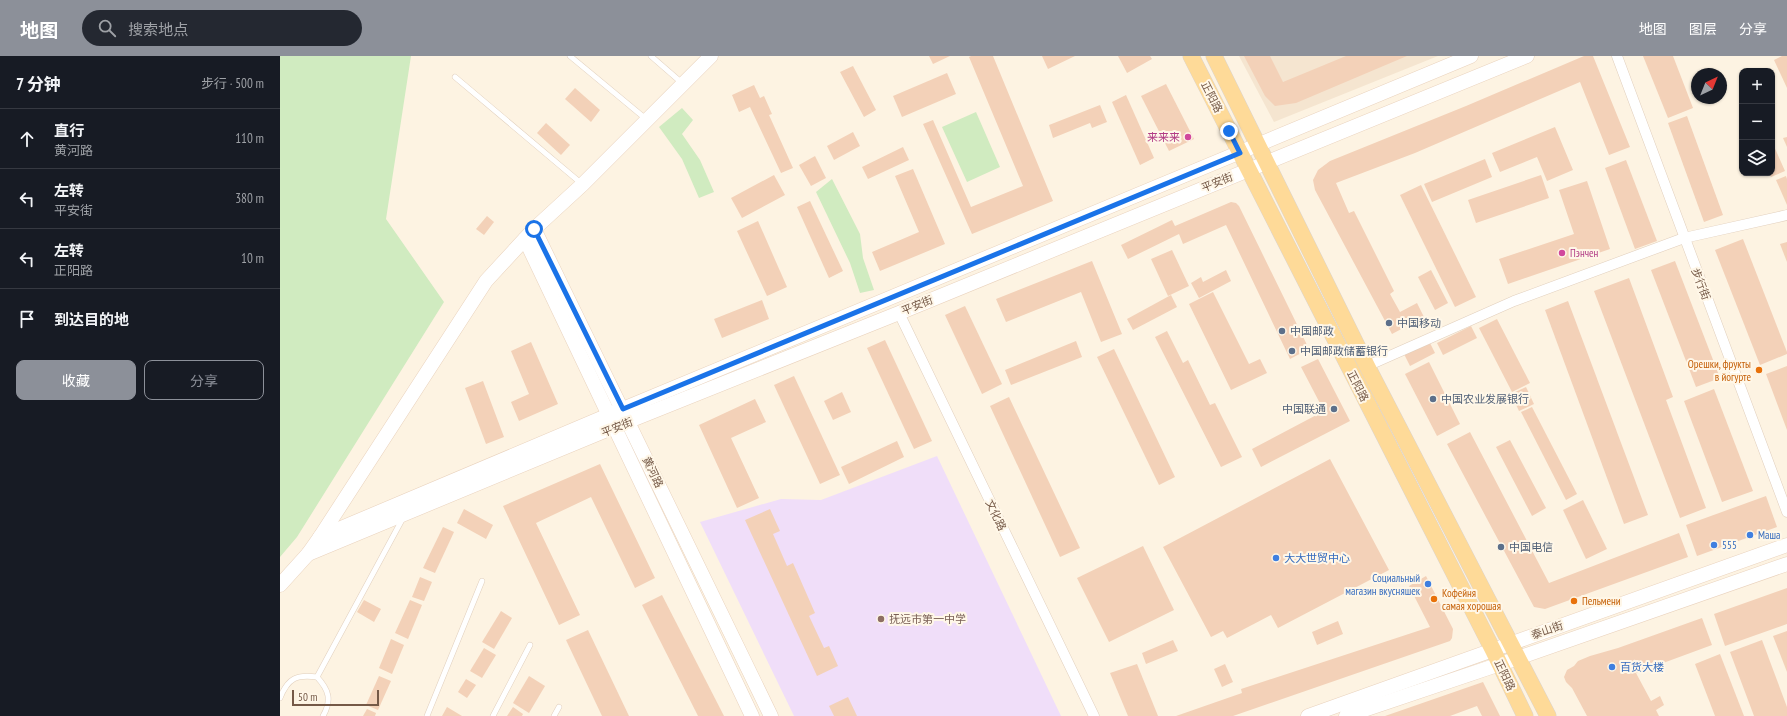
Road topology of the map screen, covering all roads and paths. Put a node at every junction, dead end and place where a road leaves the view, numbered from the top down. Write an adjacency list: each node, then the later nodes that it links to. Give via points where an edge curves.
1 (570, 56): 11 (lane)
2 (651, 56): 10 (lane)
3 (711, 56): 10 (main road)
4 (1191, 56): 13 (main road, 正阳路)
5 (1214, 56): 12 (main road, 正阳路)
6 (1471, 56): 12 (main road, 平安街)
7 (1527, 56): 14 (main road, 平安街)
8 (1617, 56): 19 (street, 步行街)
9 (455, 77): 16 (lane)
10 (683, 84): 11 (main road)
11 (647, 120): 16 (main road)
12 (1259, 145): 13 (main road, 平安街); 14 (main road, 正阳路)
13 (1240, 153): 15 (main road, 正阳路); 22 (main road, 平安街)
14 (1267, 162): 15 (main road, 平安街); 21 (main road, 正阳路)
15 (1248, 170): 20 (main road, 平安街); 35 (main road, 正阳路)
16 (582, 184): 18 (main road)
17 (1787, 215): 19 (street)
18 (530, 234): 22 (main road, 黄河路); 23 (main road, 黄河路); 27 (main road, via 486,281)
19 (1684, 238): 21 (street, via 1514,301); 25 (street, 步行街)
20 (899, 313): 24 (main road, 平安街); 47 (street, 文化路)
21 (1367, 366): 33 (main road, 正阳路)
22 (623, 409): 23 (main road, 平安街); 24 (main road, 黄河路)
23 (611, 422): 24 (main road, 平安街); 26 (main road, 平安街); 27 (main road, 平安街); 45 (main road, 黄河路)
24 (629, 422): 46 (main road, 黄河路)
25 (1787, 512)
26 (404, 515): 29 (main road, 平安街); 38 (lane)
27 (320, 537): 29 (main road)
28 (1787, 545): 33 (main road, 泰山街)
29 (308, 554): 32 (main road)
30 (1787, 564): 36 (main road, 泰山街)
31 (482, 581): 42 (lane)
32 (280, 585)
33 (1510, 643): 35 (main road, 泰山街); 36 (main road, 正阳路)
34 (530, 645): 43 (lane)
35 (1493, 650): 37 (main road, 正阳路); 48 (main road, 泰山街)
36 (1518, 658): 37 (main road, 泰山街); 51 (main road, 正阳路)
37 (1500, 665): 49 (main road, 泰山街); 50 (main road, 正阳路)
38 (318, 677): 39 (lane, via 295,677 287,684); 41 (lane, via 329,697)
39 (280, 698)
40 (559, 707): 44 (lane)
41 (324, 716)
42 (427, 716)
43 (493, 716)
44 (554, 716)
45 (752, 716)
46 (771, 716)
47 (1094, 716)
48 (1308, 716)
49 (1346, 716)
50 (1525, 716)
51 (1548, 716)

